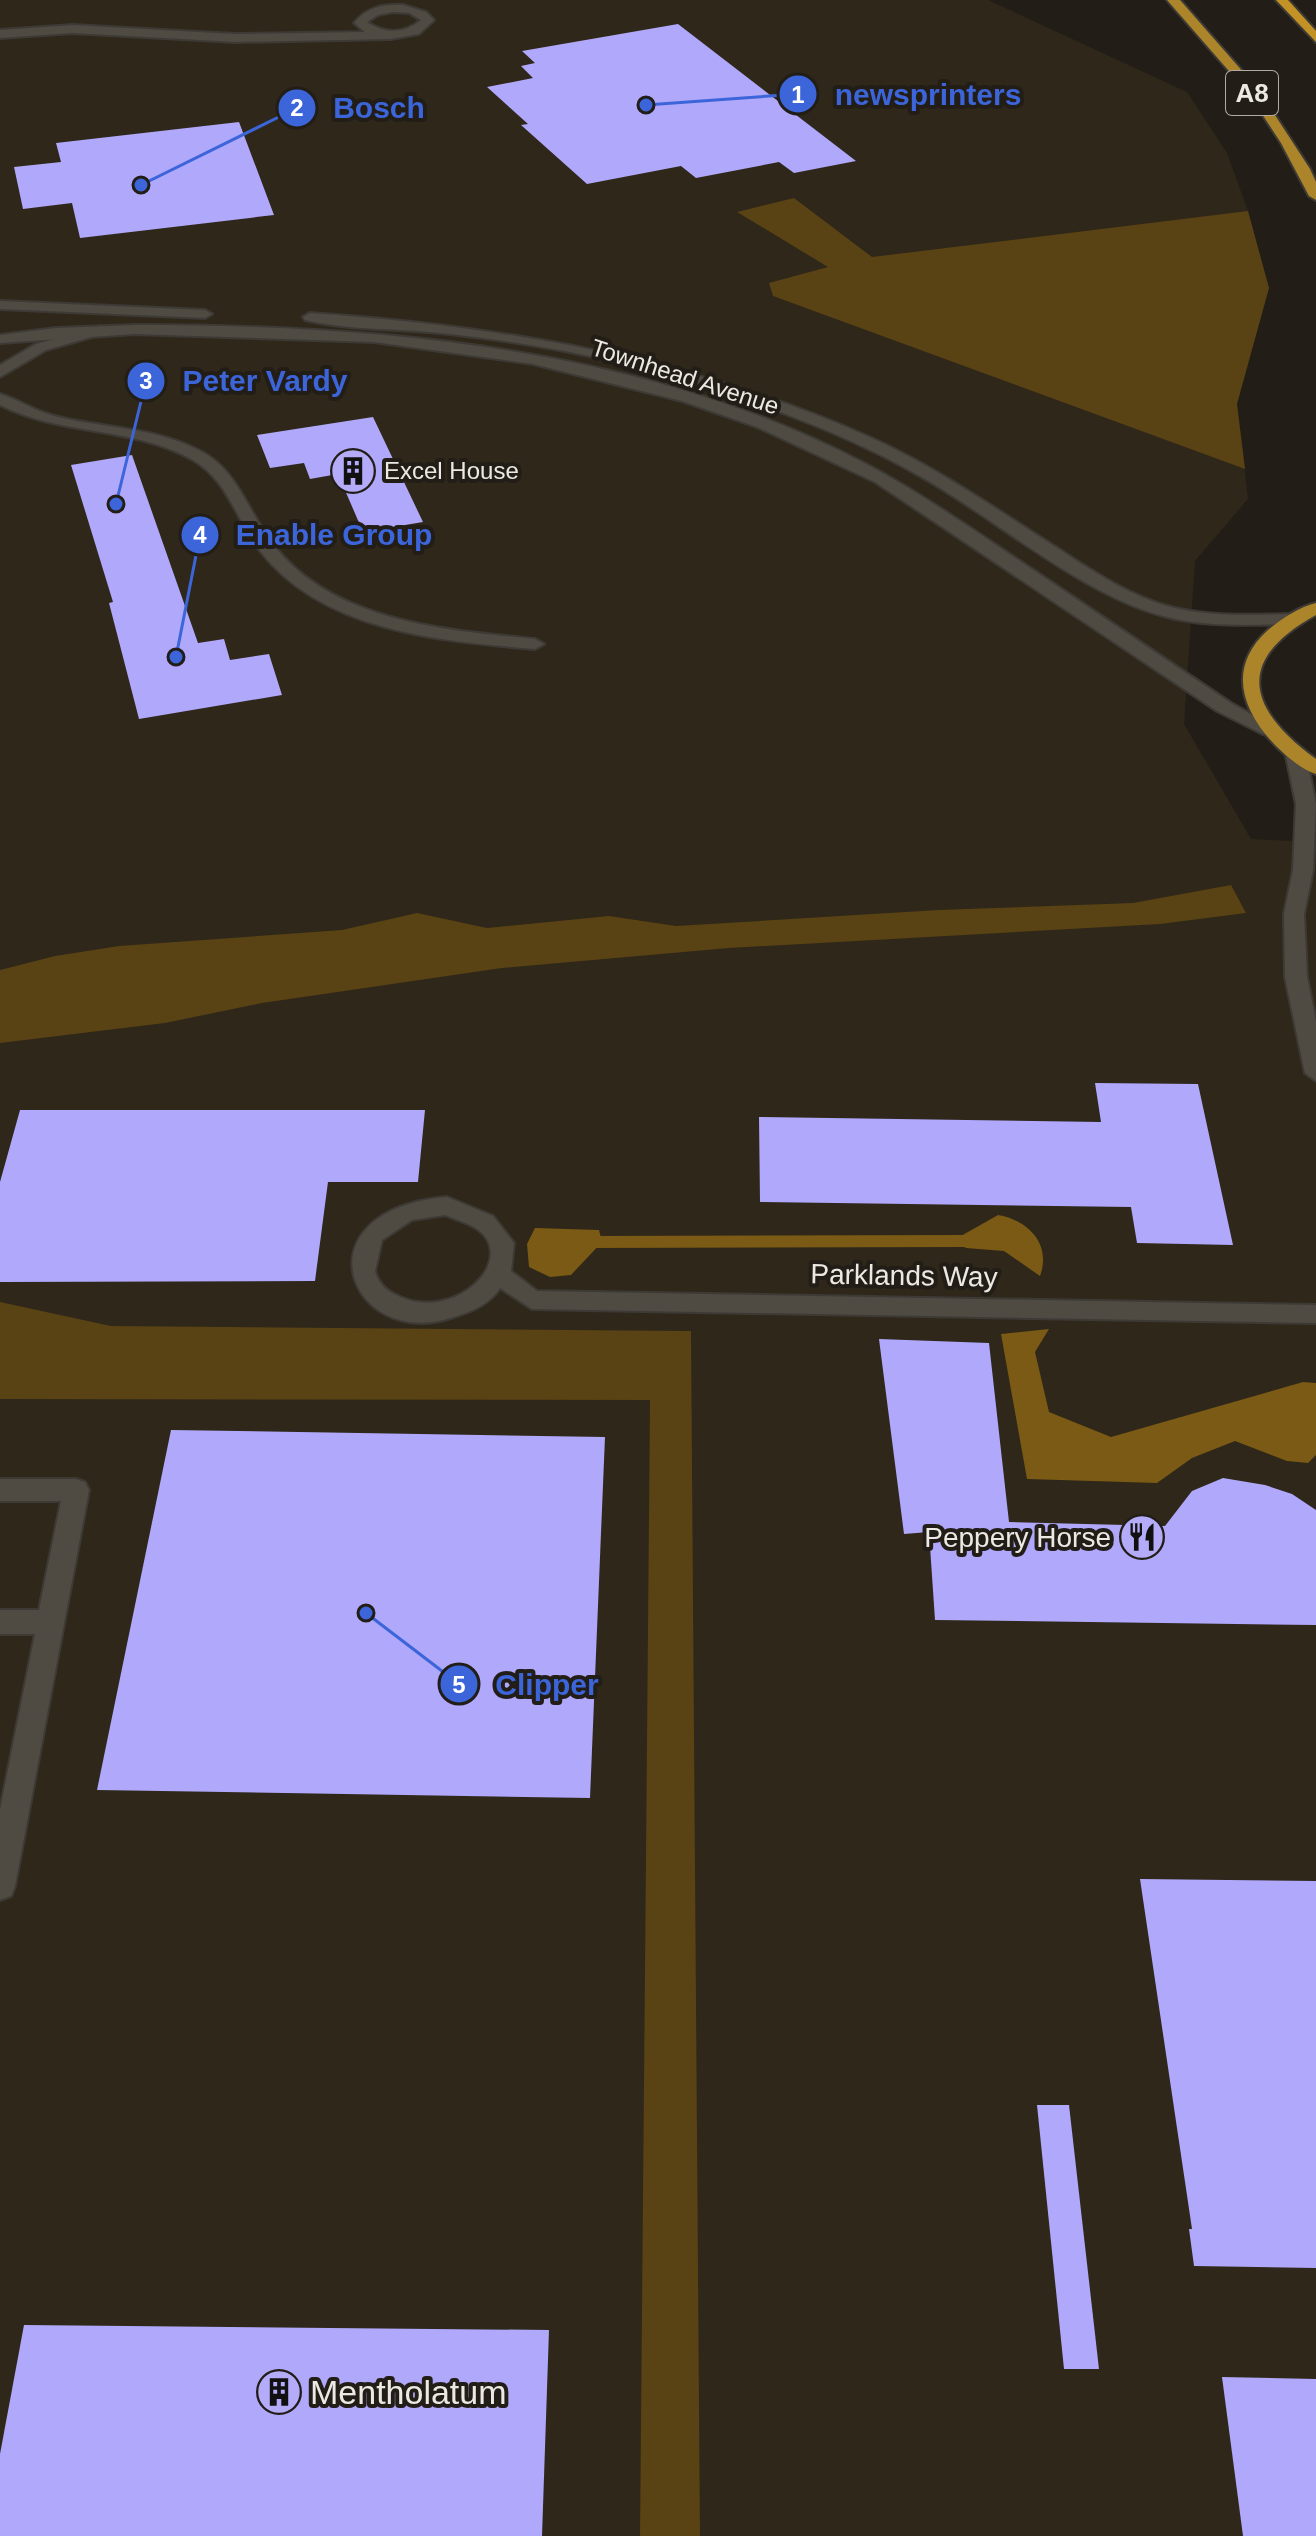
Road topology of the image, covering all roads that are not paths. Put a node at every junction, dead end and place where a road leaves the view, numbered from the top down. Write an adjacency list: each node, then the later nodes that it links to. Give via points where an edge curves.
1 (1173, 0): 8 (highway, A8, via 1238,73 1301,161)
2 (1282, 0): 7 (highway)
3 (361, 18): 4 (street, via 361,27); 4 (street, via 403,9 428,20 406,33); 6 (street)
4 (375, 33): 6 (street)
5 (0, 34): 6 (street, via 73,29 205,38)
6 (279, 36)
7 (1316, 38)
8 (1316, 196)
9 (0, 305): 11 (street, via 13,320); 15 (street, Townhead Avenue, via 431,325 623,358 708,381 863,440 1140,603 1215,620)
10 (103, 329): 11 (street, Townhead Avenue); 12 (street, via 41,347); 17 (street, Townhead Avenue, via 273,331 467,346 571,365 700,401 837,456 900,490 1224,707)
11 (2, 340)
12 (0, 372)
13 (0, 399): 16 (street, via 41,420 154,439 198,456 225,477 273,557 317,592 346,606 420,631)
14 (1316, 608): 15 (highway)
15 (1291, 619): 17 (highway, via 1258,649 1250,668 1256,709)
16 (535, 644)
17 (1270, 730): 18 (highway)
18 (1296, 756): 19 (highway); 20 (street, via 1306,804)
19 (1316, 768)
20 (1309, 864): 21 (street, via 1294,914 1296,977)
21 (1316, 1073)
22 (499, 1275): 22 (street, via 487,1292 467,1305 431,1314 385,1303 361,1271 365,1245 378,1228 396,1215 447,1206 470,1212 495,1231 503,1248); 23 (street, Parklands Way, via 532,1300)
23 (1316, 1314)
24 (0, 1490): 26 (street, via 76,1490)
25 (0, 1622): 26 (street)
26 (49, 1622): 27 (street)
27 (0, 1886)

